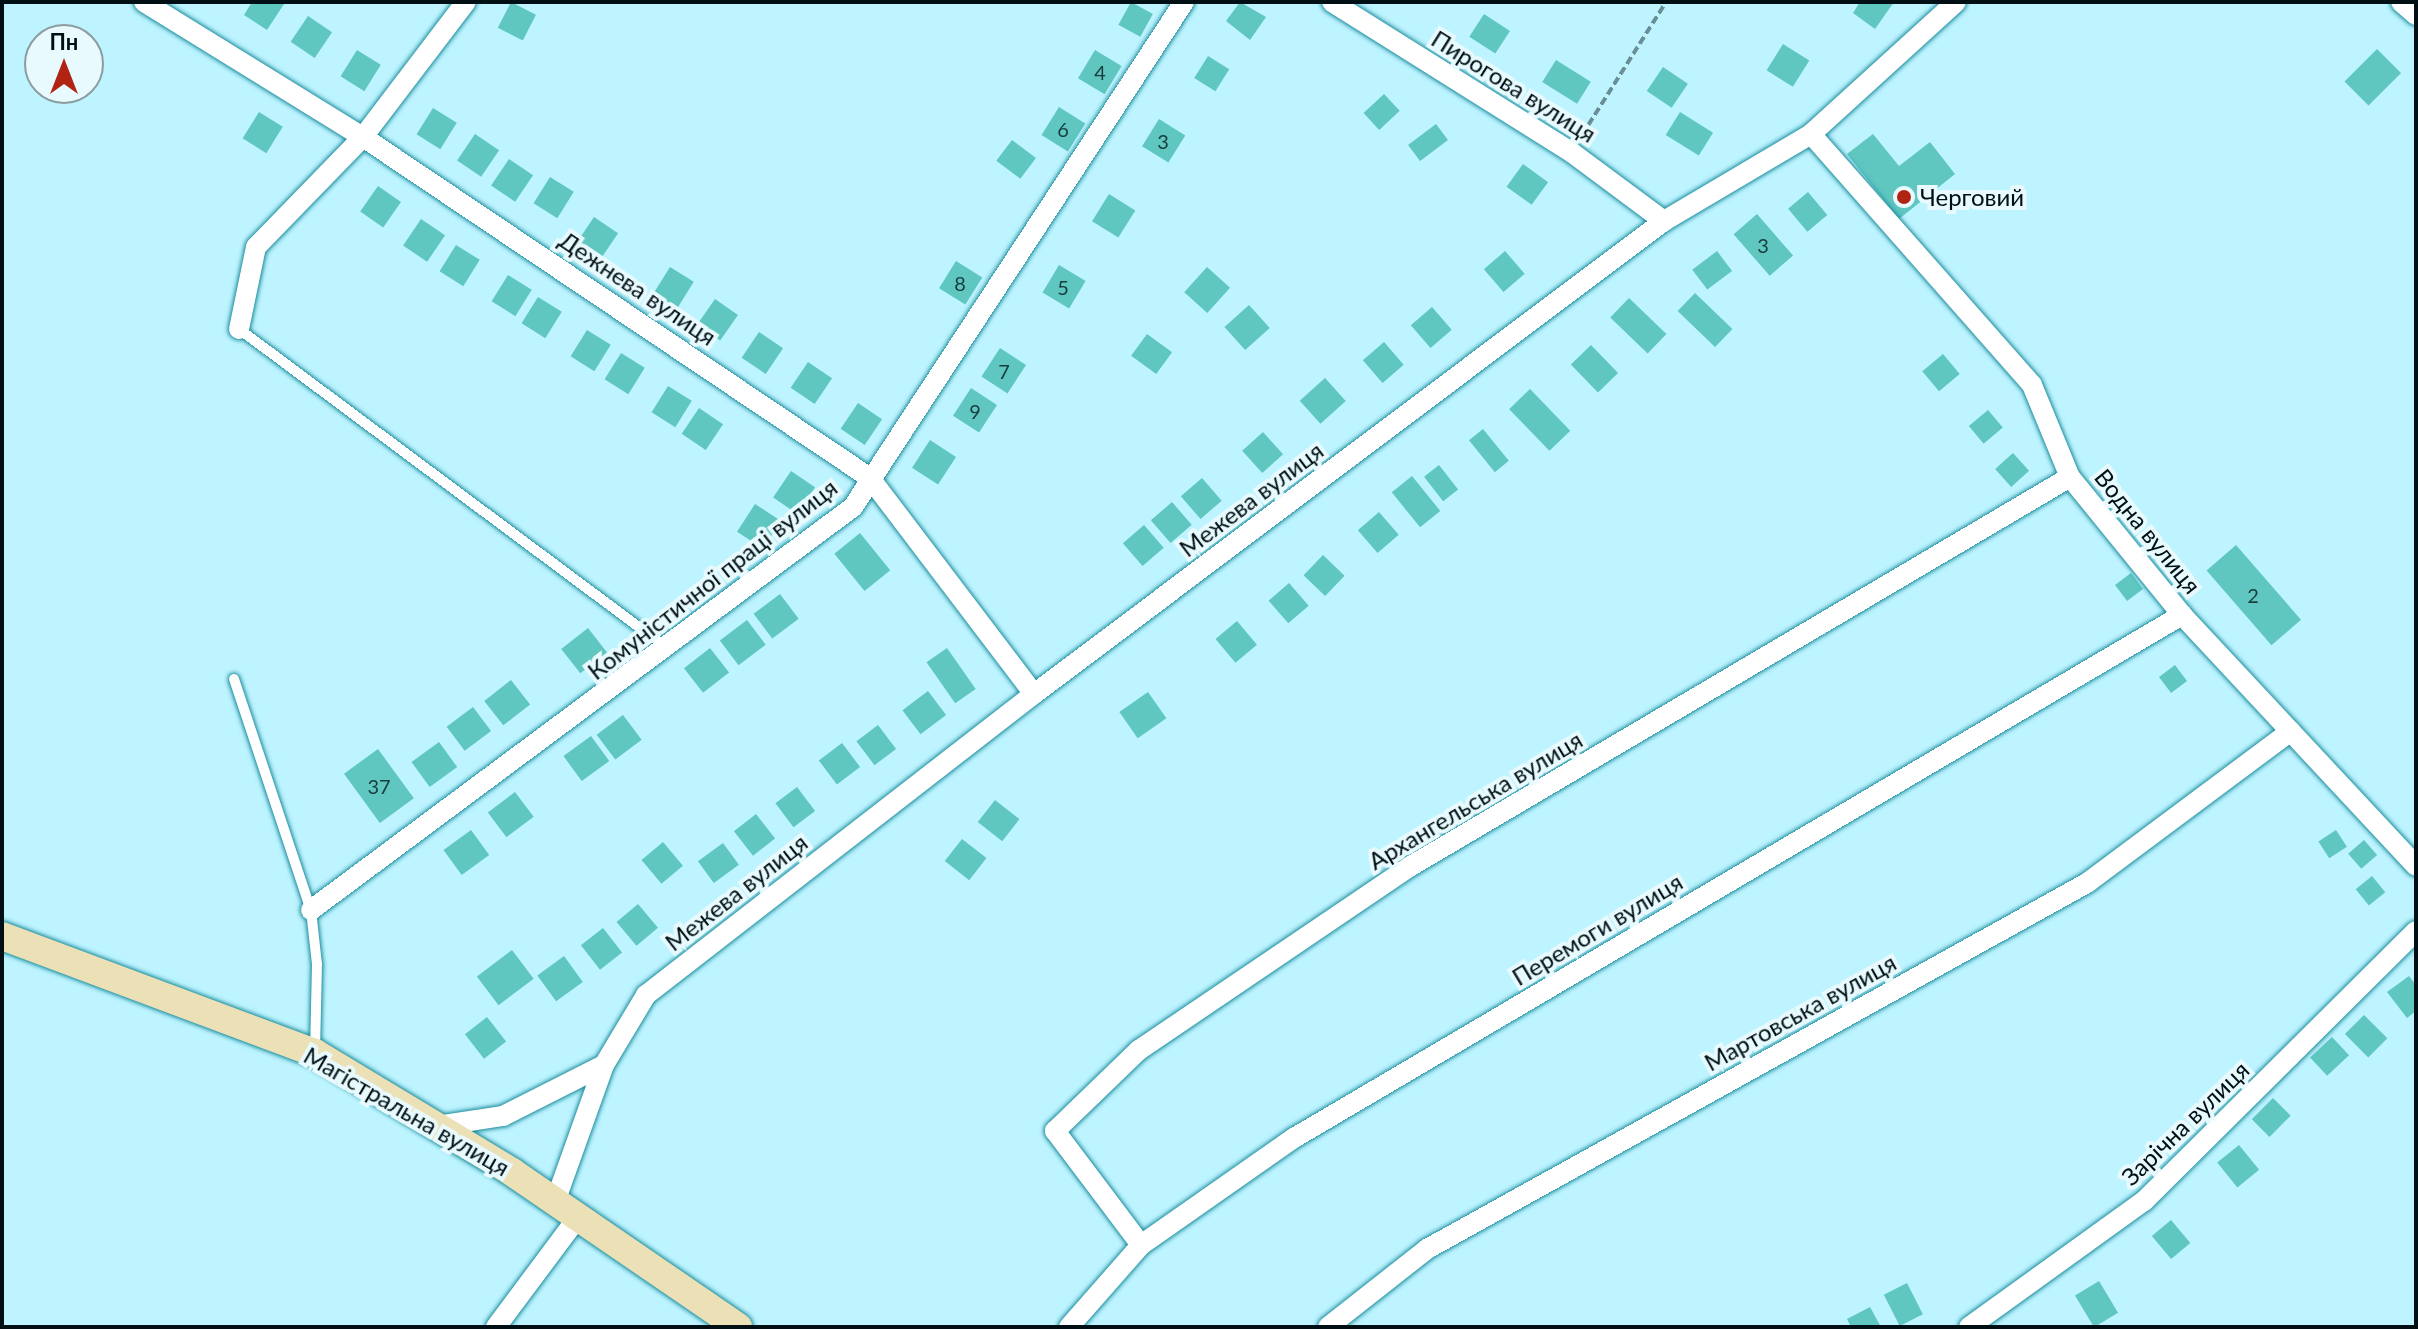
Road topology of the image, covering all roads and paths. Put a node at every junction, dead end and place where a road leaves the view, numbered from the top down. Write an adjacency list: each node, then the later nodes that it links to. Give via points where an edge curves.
1 (144, 2): 10 (street, Дежнева вулиця)
2 (466, 2): 10 (street)
3 (1184, 2): 15 (street, Комуністичної праці вулиця)
4 (1332, 2): 11 (street, Пирогова вулиця)
5 (1666, 2): 11 (path)
6 (2401, 2): 8 (street)
7 (1947, 4): 9 (street, Межева вулиця)
8 (2416, 15)
9 (1811, 134): 12 (street, Межева вулиця); 14 (street, Водна вулиця, via 2032,385)
10 (363, 137): 13 (street, via 256,247); 15 (street, Дежнева вулиця)
11 (1571, 152): 12 (street, Пирогова вулиця)
12 (1664, 221): 19 (street, Межева вулиця)
13 (239, 329): 17 (lane)
14 (2070, 477): 16 (street, Водна вулиця); 29 (street, Архангельська вулиця, via 1411,866 1139,1050 1055,1131)
15 (870, 478): 17 (street, Комуністичної праці вулиця, via 853,507); 19 (street, Дежнева вулиця)
16 (2182, 615): 20 (street, Водна вулиця); 29 (street, Перемоги вулиця, via 1294,1138)
17 (668, 649): 22 (street, Комуністичної праці вулиця)
18 (234, 679): 22 (lane)
19 (1034, 694): 26 (street, Межева вулиця, via 646,995)
20 (2291, 731): 21 (street, Водна вулиця); 33 (street, Мартовська вулиця, via 2087,883 1427,1249)
21 (2416, 866)
22 (311, 910): 25 (lane, via 317,964)
23 (2416, 931): 34 (street, Зарічна вулиця, via 2144,1201)
24 (2, 936): 25 (main road, Магістральна вулиця)
25 (315, 1053): 27 (main road, Магістральна вулиця)
26 (604, 1065): 27 (street, via 503,1116); 28 (street, Межева вулиця)
27 (437, 1126): 28 (main road, Магістральна вулиця)
28 (567, 1210): 30 (street, Межева вулиця); 31 (main road, Магістральна вулиця)
29 (1141, 1245): 32 (street, Перемоги вулиця)
30 (496, 1327)
31 (738, 1327)
32 (1069, 1327)
33 (1328, 1327)
34 (1969, 1327)

